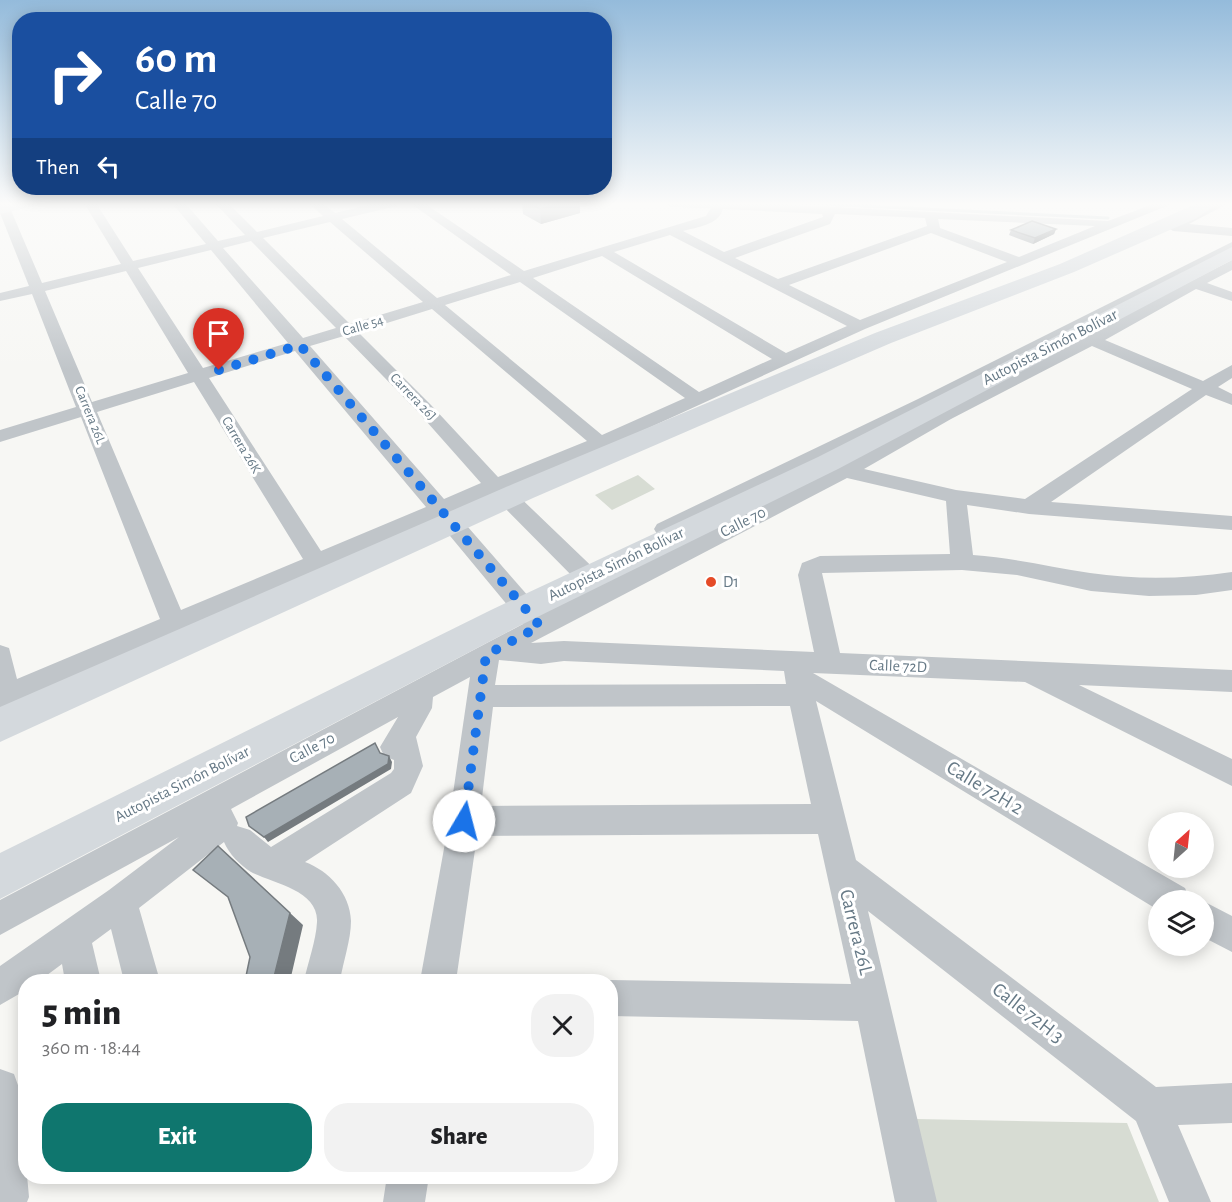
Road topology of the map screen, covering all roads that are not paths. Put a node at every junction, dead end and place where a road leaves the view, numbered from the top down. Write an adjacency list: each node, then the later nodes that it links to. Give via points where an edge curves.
1 (25, 259): 26 (street, Carrera 26L)
2 (126, 259): 21 (street, Carrera 26K)
3 (159, 259): 21 (street)
4 (226, 259): 33 (street)
5 (276, 259): 31 (street, Carrera 26J)
6 (380, 259): 29 (street)
7 (496, 259): 22 (street)
8 (580, 259): 22 (street, Calle 54)
9 (616, 259): 34 (street)
10 (728, 259): 23 (street)
11 (839, 259): 23 (street)
12 (1013, 259): 18 (street)
13 (1022, 259): 18 (street)
14 (1085, 259): 39 (highway)
15 (1095, 259): 47 (street, via 1074,271 890,342 619,461)
16 (1205, 259): 24 (street)
17 (1221, 259): 41 (highway, Autopista Simón Bolívar)
18 (1019, 262): 30 (street)
19 (1232, 264): 25 (street, Calle 70)
20 (1163, 265): 24 (street)
21 (130, 266): 26 (street); 36 (street, Carrera 26K)
22 (521, 277): 29 (street, Calle 54); 39 (street)
23 (778, 284): 30 (street)
24 (1156, 284): 54 (street)
25 (1195, 284): 28 (street); 32 (street, Calle 70)
26 (38, 288): 27 (street); 40 (street, Carrera 26L)
27 (0, 297)
28 (1232, 297)
29 (433, 304): 31 (street, Calle 54); 45 (street)
30 (859, 326): 34 (street)
31 (347, 330): 33 (street, Calle 54); 47 (street, Carrera 26J)
32 (1092, 340): 37 (street); 41 (street, Calle 70)
33 (300, 345): 36 (street, Calle 54); 50 (street)
34 (784, 359): 39 (street)
35 (1232, 370): 37 (street)
36 (199, 376): 40 (street, Calle 54); 53 (street, Carrera 26K)
37 (1204, 388): 38 (street); 49 (street)
38 (1232, 400)
39 (707, 404): 42 (highway); 45 (highway)
40 (88, 410): 44 (street, Calle 54); 57 (street, Carrera 26L)
41 (939, 411): 46 (street, Calle 70); 54 (highway, Autopista Simón Bolívar)
42 (667, 413): 43 (street)
43 (634, 428): 45 (highway)
44 (0, 436)
45 (606, 449): 47 (highway)
46 (845, 471): 48 (street); 54 (street, Calle 70)
47 (505, 496): 50 (highway); 54 (street, Carrera 26J)
48 (956, 497): 49 (street); 52 (street)
49 (1029, 507): 51 (street)
50 (450, 520): 53 (street); 56 (street); 67 (highway); 68 (street, via 190,654)
51 (1232, 523)
52 (962, 561): 55 (street, via 1091,582 1149,587); 61 (street, via 820,564 810,569)
53 (317, 563): 57 (street)
54 (591, 580): 56 (highway, Autopista Simón Bolívar)
55 (1232, 581)
56 (527, 611): 58 (street, via 555,646); 59 (street, Calle 70); 73 (street); 76 (highway, Autopista Simón Bolívar)
57 (174, 623): 67 (street)
58 (564, 651): 59 (street, Calle 72D); 63 (street, Calle 72D)
59 (492, 652): 65 (street, Calle 70); 66 (street)
60 (0, 655): 67 (street)
61 (829, 663): 62 (street, Calle 72D); 63 (street, Calle 72D)
62 (1026, 671): 64 (street, Calle 72D); 69 (street)
63 (798, 678): 66 (street); 70 (street, Carrera 26L); 77 (street, Calle 72H 2)
64 (1232, 681)
65 (420, 691): 72 (street, Calle 70); 74 (street, via 418,708 396,744 410,762 401,783)
66 (482, 696): 71 (street)
67 (2, 706)
68 (0, 739)
69 (1232, 773)
70 (829, 819): 71 (street); 75 (street, Carrera 26L)
71 (464, 821): 86 (street)
72 (232, 825): 74 (street, via 251,852); 78 (street); 79 (street, Calle 70)
73 (0, 861)
74 (272, 864): 85 (street, via 310,880 330,902 334,921)
75 (841, 869): 89 (street, Carrera 26L); 92 (street, Calle 72H 3)
76 (0, 877)
77 (1156, 890)
78 (121, 902): 81 (street); 84 (street)
79 (0, 918)
80 (1214, 924): 82 (street)
81 (73, 934): 83 (street); 87 (street)
82 (1232, 935)
83 (82, 974)
84 (140, 974)
85 (323, 974)
86 (439, 974)
87 (0, 987)
88 (618, 998): 89 (street)
89 (873, 1003): 96 (street, Carrera 26L)
90 (0, 1088): 94 (street)
91 (1232, 1103): 92 (street)
92 (1150, 1107): 97 (street)
93 (407, 1184): 95 (street)
94 (6, 1202)
95 (404, 1202)
96 (916, 1202)
97 (1190, 1202)

